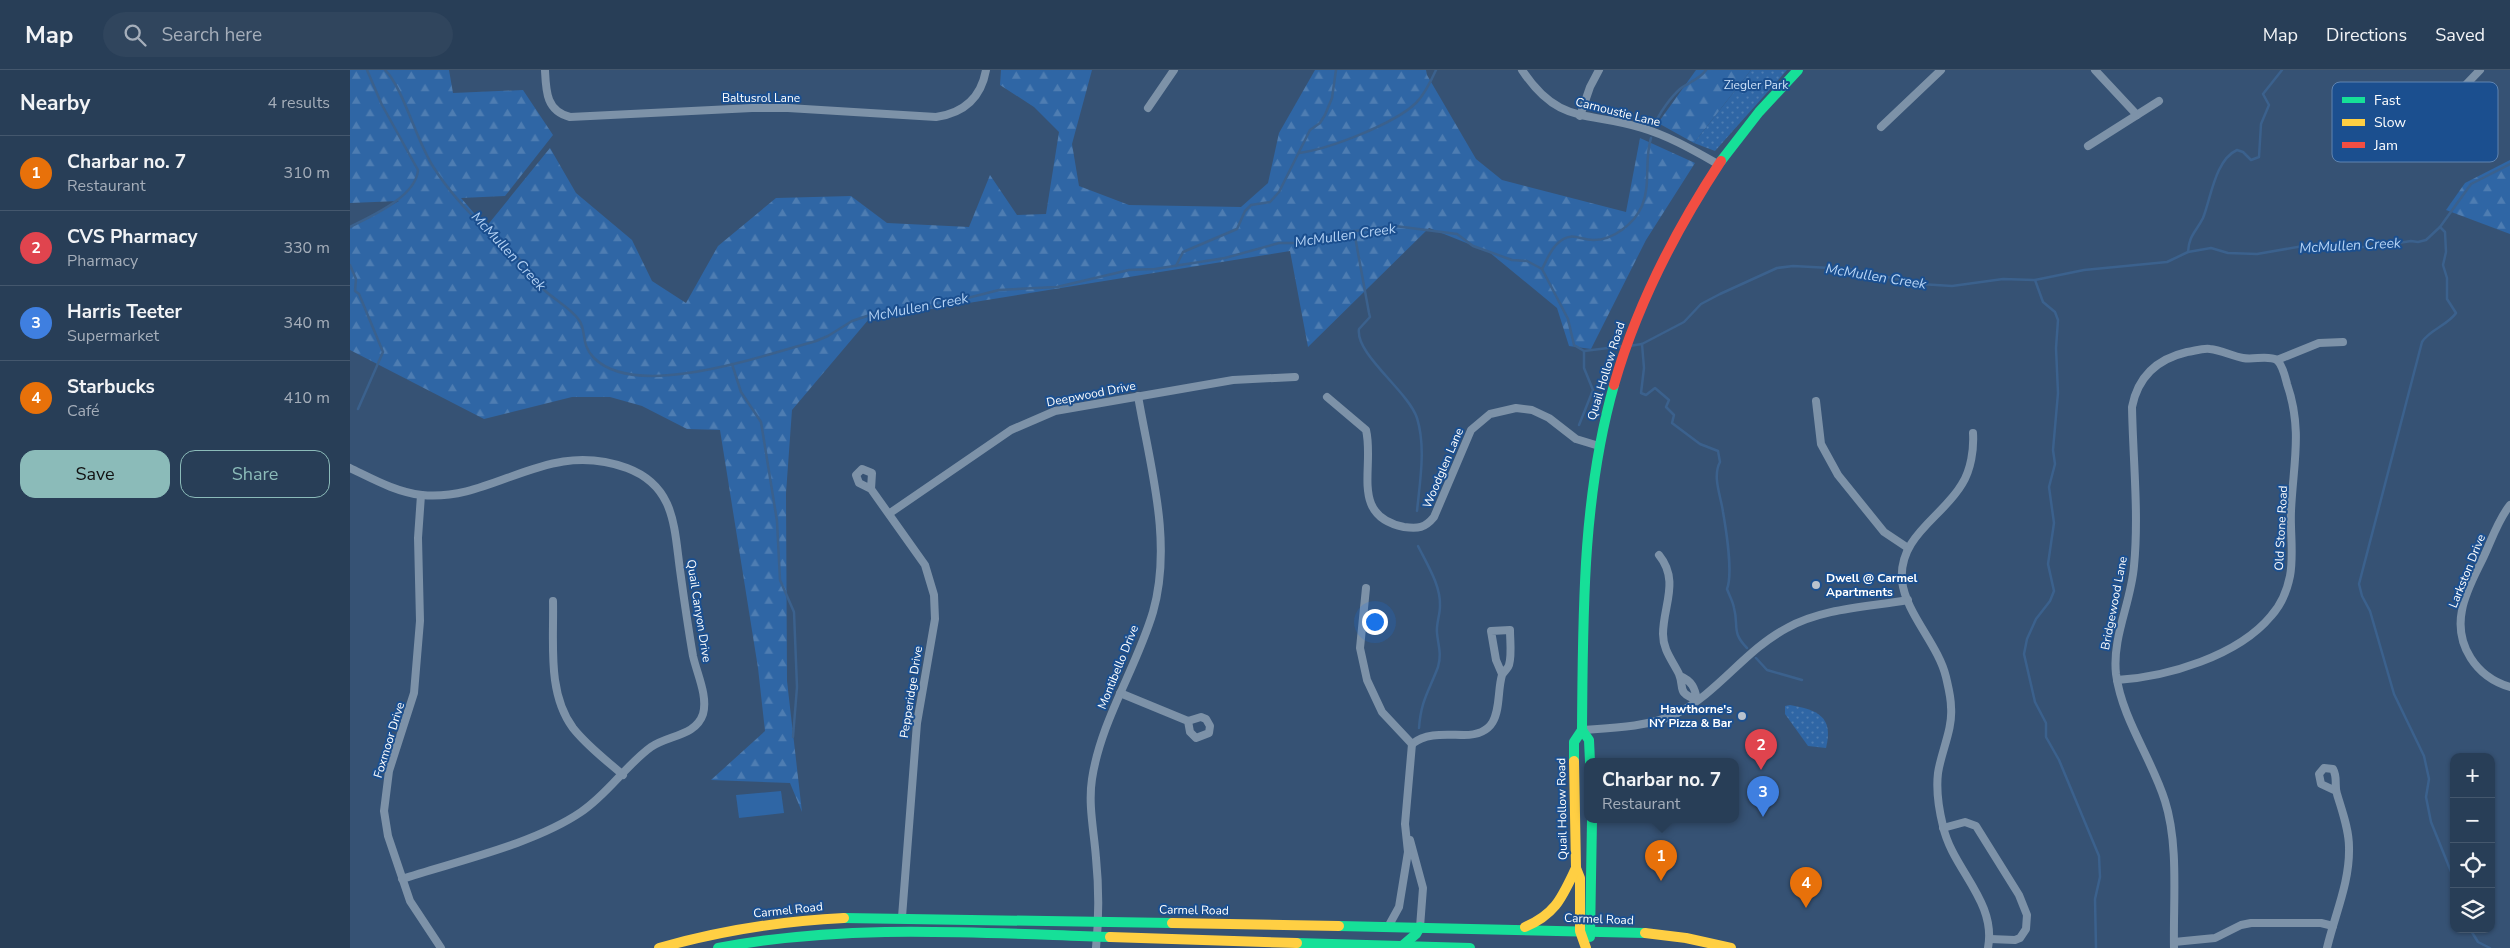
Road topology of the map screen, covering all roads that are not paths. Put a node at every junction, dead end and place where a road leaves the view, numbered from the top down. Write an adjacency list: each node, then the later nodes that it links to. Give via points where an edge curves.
1 (545, 70): 2 (street, Baltusrol Lane, via 546,92 551,105 570,117 752,108 936,117 956,112 971,102 981,88)
2 (986, 70)
3 (1174, 70): 12 (street)
4 (1522, 70): 14 (street, Carnoustie Lane, via 1548,100)
5 (1599, 70): 14 (street)
6 (1798, 70): 17 (main road, Quail Hollow Road)
7 (1941, 70): 15 (street)
8 (2095, 70): 13 (street)
9 (2480, 70): 10 (street)
10 (2468, 82)
11 (2158, 101): 13 (street)
12 (1148, 108)
13 (2137, 115): 16 (street)
14 (1580, 116): 17 (street, Carnoustie Lane, via 1653,131)
15 (1881, 127)
16 (2088, 146)
17 (1718, 164): 25 (main road, Quail Hollow Road, via 1669,246 1634,320)
18 (2343, 342): 19 (street, Bridgewood Lane, via 2319,343)
19 (2277, 360): 37 (street, Old Stone Road, via 2294,406 2298,444 2291,511 2291,573 2283,598 2254,633 2210,658 2172,672); 37 (street, Bridgewood Lane, via 2249,359 2202,349 2161,361 2139,384 2132,407 2135,550 2131,587 2116,648)
20 (1295, 377): 21 (street, Deepwood Drive, via 1233,380)
21 (1138, 396): 30 (street, Deepwood Drive, via 1070,407 1031,419); 39 (street, Montibello Drive, via 1160,529 1161,568 1152,613)
22 (1327, 397): 25 (street, Woodglen Lane, via 1366,430 1366,485 1371,504 1390,523 1416,529 1427,526 1434,517 1470,430 1490,414 1516,408 1532,410 1549,418 1576,439)
23 (1816, 401): 31 (street, via 1821,444 1838,475 1884,532)
24 (1973, 433): 31 (street, via 1962,485)
25 (1599, 446): 42 (main road, Quail Hollow Road, via 1585,576)
26 (350, 468): 28 (street, Quail Canyon Drive, via 386,485)
27 (872, 489): 30 (street, Pepperidge Drive)
28 (421, 495): 45 (street, Quail Canyon Drive, via 457,494 540,465 582,461 612,464 639,474 665,498 674,522 688,626 704,699 703,712 694,727 649,748); 51 (street, Foxmoor Drive, via 418,538 420,621 414,693 389,771 384,803 388,836)
29 (2510, 505): 38 (street, Larkston Drive, via 2472,581 2460,621 2463,643 2473,662 2488,677)
30 (890, 513): 52 (street, Pepperidge Drive, via 925,565 935,603 916,723)
31 (1908, 548): 34 (street, via 1902,578)
32 (1659, 555): 40 (street, via 1668,569 1671,590 1664,626 1665,648 1680,676 1680,686 1686,696)
33 (1366, 588): 43 (street, via 1360,648 1367,680 1382,712)
34 (1908, 600): 40 (street, via 1828,613 1788,627 1755,649); 49 (street, via 1938,655 1952,708 1938,773)
35 (553, 602): 45 (street, via 555,685 562,710 582,738)
36 (1502, 674): 36 (street, via 1509,666 1510,630 1491,631); 43 (street, via 1500,707 1486,728 1472,735 1434,735)
37 (2117, 680): 63 (street, Bridgewood Lane, via 2168,813 2172,833)
38 (2510, 687)
39 (1120, 693): 41 (street); 53 (street, Montibello Drive, via 1098,751 1092,780)
40 (1697, 700): 42 (street, via 1675,714 1638,724)
41 (1188, 721)
42 (1582, 730): 44 (main road, Quail Hollow Road, via 1589,740); 50 (main road, Quail Hollow Road, via 1574,742)
43 (1412, 744): 48 (street)
44 (1590, 758)
45 (623, 775): 51 (street, Quail Canyon Drive, via 586,808 550,830)
46 (2336, 791): 54 (street, via 2349,845 2347,876)
47 (1592, 823): 59 (main road, Quail Hollow Road)
48 (1405, 824): 55 (street, via 1408,852 1399,907); 56 (street, via 1423,888)
49 (1943, 828): 61 (street, via 1986,914); 61 (street, via 1966,822 1976,826 2026,907 2026,929 2020,938)
50 (1576, 868): 57 (main road, via 1559,904 1542,919); 58 (main road, Quail Hollow Road, via 1580,878)
51 (402, 879): 65 (street, Foxmoor Drive, via 414,909)
52 (902, 917): 53 (main road, Carmel Road); 66 (main road, Carmel Road, via 779,922)
53 (1099, 921): 55 (main road, Carmel Road); 60 (street, Montibello Drive)
54 (2333, 926): 63 (street, via 2321,923 2251,923 2215,938); 74 (street)
55 (1388, 927): 56 (main road, Carmel Road)
56 (1420, 927): 57 (main road, Carmel Road); 64 (main road)
57 (1519, 929): 58 (main road, Carmel Road)
58 (1580, 931): 59 (main road, Carmel Road); 71 (main road, Quail Hollow Road)
59 (1592, 931): 71 (main road, Quail Hollow Road); 72 (main road, Carmel Road, via 1652,933)
60 (1098, 936): 62 (main road, Carmel Road); 67 (main road, Carmel Road, via 839,932); 68 (street, Montibello Drive)
61 (1990, 938): 73 (street)
62 (1264, 945): 64 (main road, Carmel Road)
63 (2174, 945)
64 (1402, 947): 69 (main road, Carmel Road)
65 (441, 948)
66 (658, 948)
67 (718, 948)
68 (1096, 948)
69 (1441, 948): 70 (main road, Carmel Road)
70 (1470, 948)
71 (1586, 948)
72 (1731, 948)
73 (1988, 948)
74 (2328, 948)

